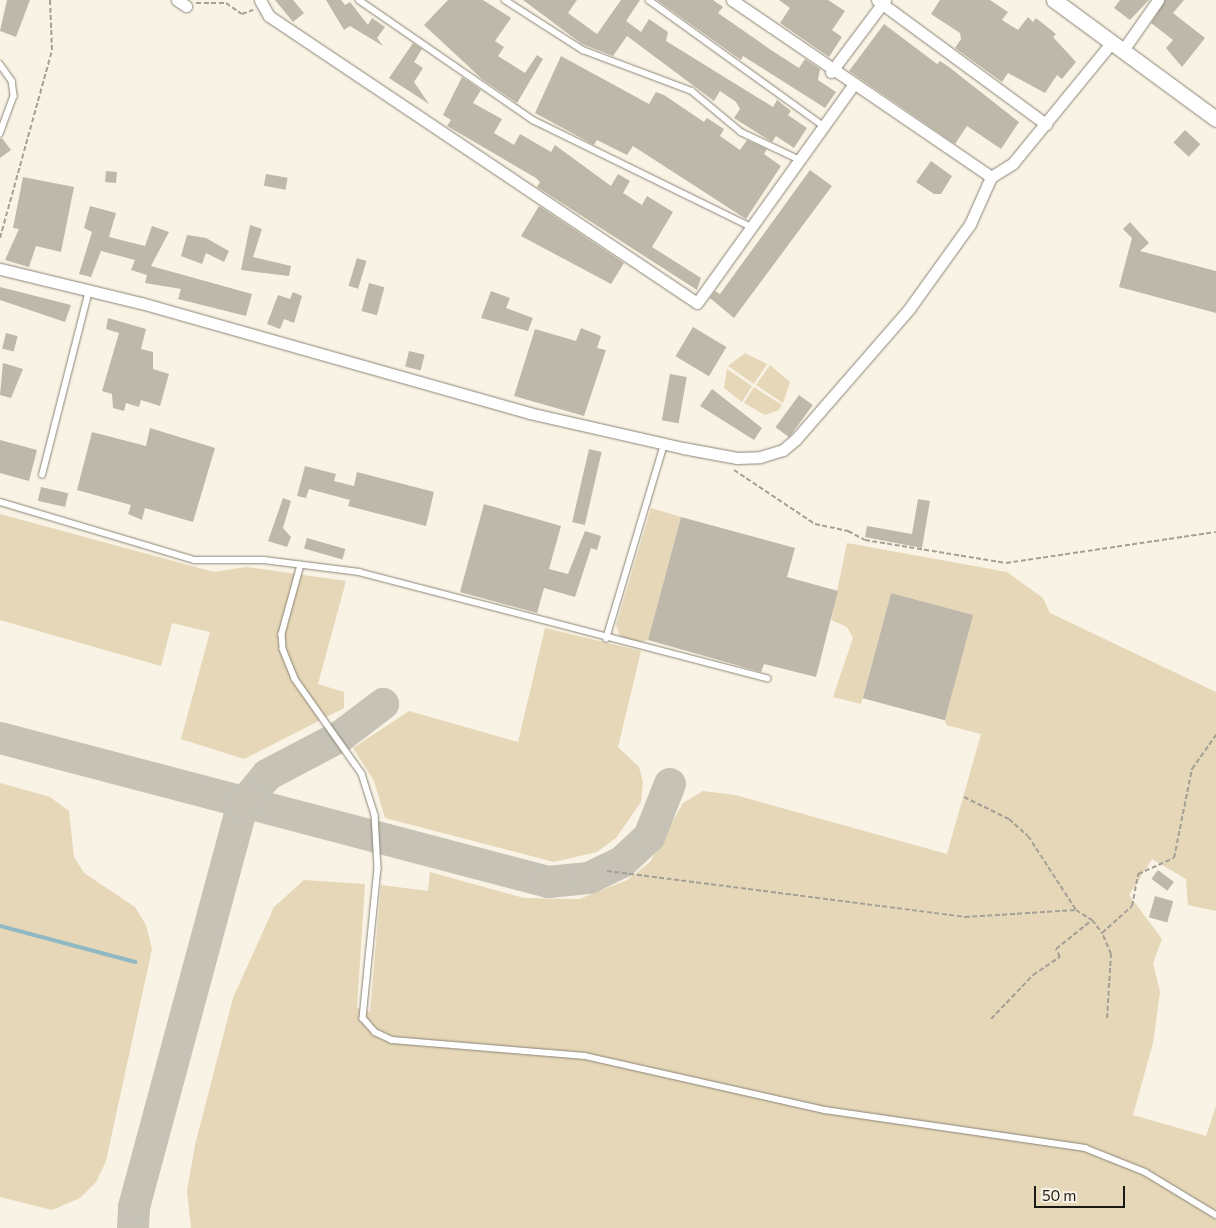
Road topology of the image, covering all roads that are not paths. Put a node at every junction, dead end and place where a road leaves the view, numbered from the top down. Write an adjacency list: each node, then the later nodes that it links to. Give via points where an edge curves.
1 (359, 0): 19 (lane, via 533,120)
2 (505, 0): 17 (lane, via 583,50 692,91 741,132)
3 (649, 0): 15 (lane)
4 (732, 0): 11 (street)
5 (1054, 0): 9 (main road)
6 (1158, 0): 9 (street)
7 (882, 1): 11 (street); 14 (street)
8 (260, 3): 19 (street, via 691,301 700,301)
9 (1118, 46): 13 (main road); 14 (street)
10 (0, 64): 16 (lane, via 12,82 14,96)
11 (832, 72): 12 (street)
12 (853, 85): 15 (street); 18 (street)
13 (1216, 119)
14 (1046, 124): 18 (street, via 1003,174)
15 (825, 126): 17 (street)
16 (0, 134)
17 (800, 160): 19 (street)
18 (991, 177): 22 (street, via 970,224 942,264 796,439 783,450 737,458)
19 (751, 227)
20 (0, 269): 21 (street)
21 (89, 290): 22 (street, via 529,413); 23 (lane)
22 (664, 444): 26 (lane)
23 (42, 475)
24 (0, 502): 25 (lane, via 195,560 264,560)
25 (301, 565): 26 (lane, via 359,572); 28 (lane, via 282,634 283,649 295,679 362,774 375,815 378,868 363,1018 375,1032 392,1040 585,1056 825,1110 1085,1148 1145,1172)
26 (606, 639): 27 (lane)
27 (767, 678)
28 (1216, 1215)

